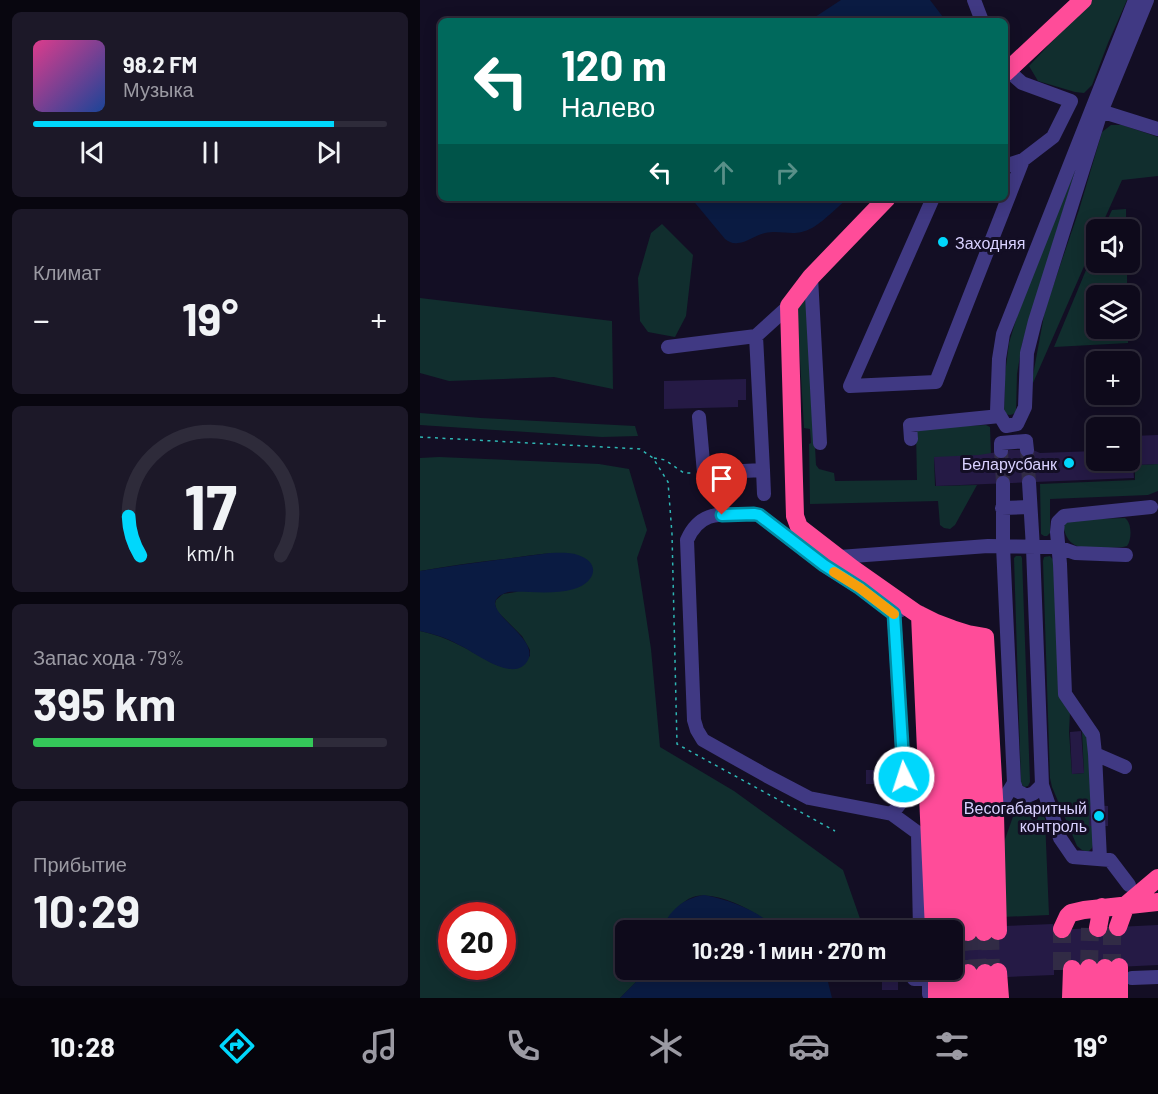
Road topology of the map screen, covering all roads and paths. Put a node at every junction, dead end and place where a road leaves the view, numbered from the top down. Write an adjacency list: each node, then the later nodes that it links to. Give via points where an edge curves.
1 (974, 0): 5 (lane)
2 (1083, 0): 6 (highway)
3 (1135, 0): 8 (lane)
4 (1147, 0): 8 (lane)
5 (981, 18)
6 (1008, 69)
7 (1008, 72): 10 (lane, via 1022,83 1071,101 1053,137)
8 (1097, 110): 9 (lane); 20 (lane, via 1003,334 997,411); 20 (lane, via 1027,353 1025,407 1017,424 1006,426)
9 (1158, 129)
10 (1023, 160): 11 (lane); 12 (lane)
11 (1008, 165)
12 (1008, 198)
13 (885, 201): 16 (highway)
14 (932, 201): 15 (lane, via 850,386 936,382)
15 (1007, 201)
16 (811, 277): 17 (highway); 24 (lane)
17 (789, 306): 18 (lane); 40 (highway, via 795,516 799,527)
18 (756, 336): 19 (lane); 28 (lane)
19 (668, 346)
20 (1000, 416): 23 (lane, via 910,425)
21 (699, 417): 29 (lane)
22 (420, 437): 27 (path, via 640,449)
23 (911, 439)
24 (820, 443)
25 (1027, 450): 26 (lane, via 1026,441 1001,443)
26 (1001, 451)
27 (653, 458): 29 (path, via 665,460 684,473); 50 (path, via 668,482 672,523 677,744)
28 (763, 470): 29 (lane); 32 (lane)
29 (704, 473)
30 (1029, 482): 33 (lane)
31 (1002, 483): 35 (lane)
32 (764, 494)
33 (1030, 507): 35 (lane); 38 (lane)
34 (1151, 507): 37 (lane, via 1064,516 1058,522)
35 (1002, 508): 36 (lane)
36 (1003, 546): 38 (lane); 40 (lane); 43 (lane)
37 (1058, 547): 38 (lane); 39 (lane, via 1075,553); 44 (lane, via 1065,694 1093,735)
38 (1033, 548): 47 (lane)
39 (1126, 555)
40 (831, 561): 41 (lane); 42 (highway); 48 (lane, via 759,515 710,516 692,529 687,540 694,720 704,740 809,798)
41 (894, 614): 42 (lane, via 906,610); 48 (lane, via 905,797)
42 (948, 626): 43 (lane); 49 (highway); 57 (highway); 59 (highway); 59 (highway)
43 (1008, 643): 46 (lane)
44 (1095, 754): 45 (lane); 51 (lane)
45 (1125, 768)
46 (1014, 783): 47 (lane, via 1017,791 1027,796); 49 (lane)
47 (1042, 785): 51 (lane, via 1060,837 1073,858)
48 (892, 814): 56 (lane, via 918,833)
49 (995, 815): 59 (highway)
50 (835, 831)
51 (1100, 859): 53 (lane, via 1110,860)
52 (1158, 878): 55 (highway)
53 (1129, 885)
54 (1158, 902): 55 (highway)
55 (1103, 907): 58 (highway); 58 (highway); 58 (highway, via 1068,916)
56 (920, 920)
57 (934, 920)
58 (1092, 928)
59 (971, 931)
60 (1097, 969): 62 (lane); 74 (highway); 75 (highway); 76 (highway); 77 (highway); 78 (highway); 79 (highway); 80 (highway); 81 (highway)
61 (968, 973): 65 (highway); 66 (highway); 67 (highway); 68 (highway); 69 (highway); 70 (highway); 71 (highway); 72 (highway); 73 (highway)
62 (1158, 978)
63 (929, 980): 64 (lane)
64 (929, 998)
65 (938, 998)
66 (945, 998)
67 (953, 998)
68 (960, 998)
69 (968, 998)
70 (978, 998)
71 (985, 998)
72 (992, 998)
73 (1000, 998)
74 (1062, 998)
75 (1071, 998)
76 (1080, 998)
77 (1089, 998)
78 (1097, 998)
79 (1104, 998)
80 (1112, 998)
81 (1119, 998)

